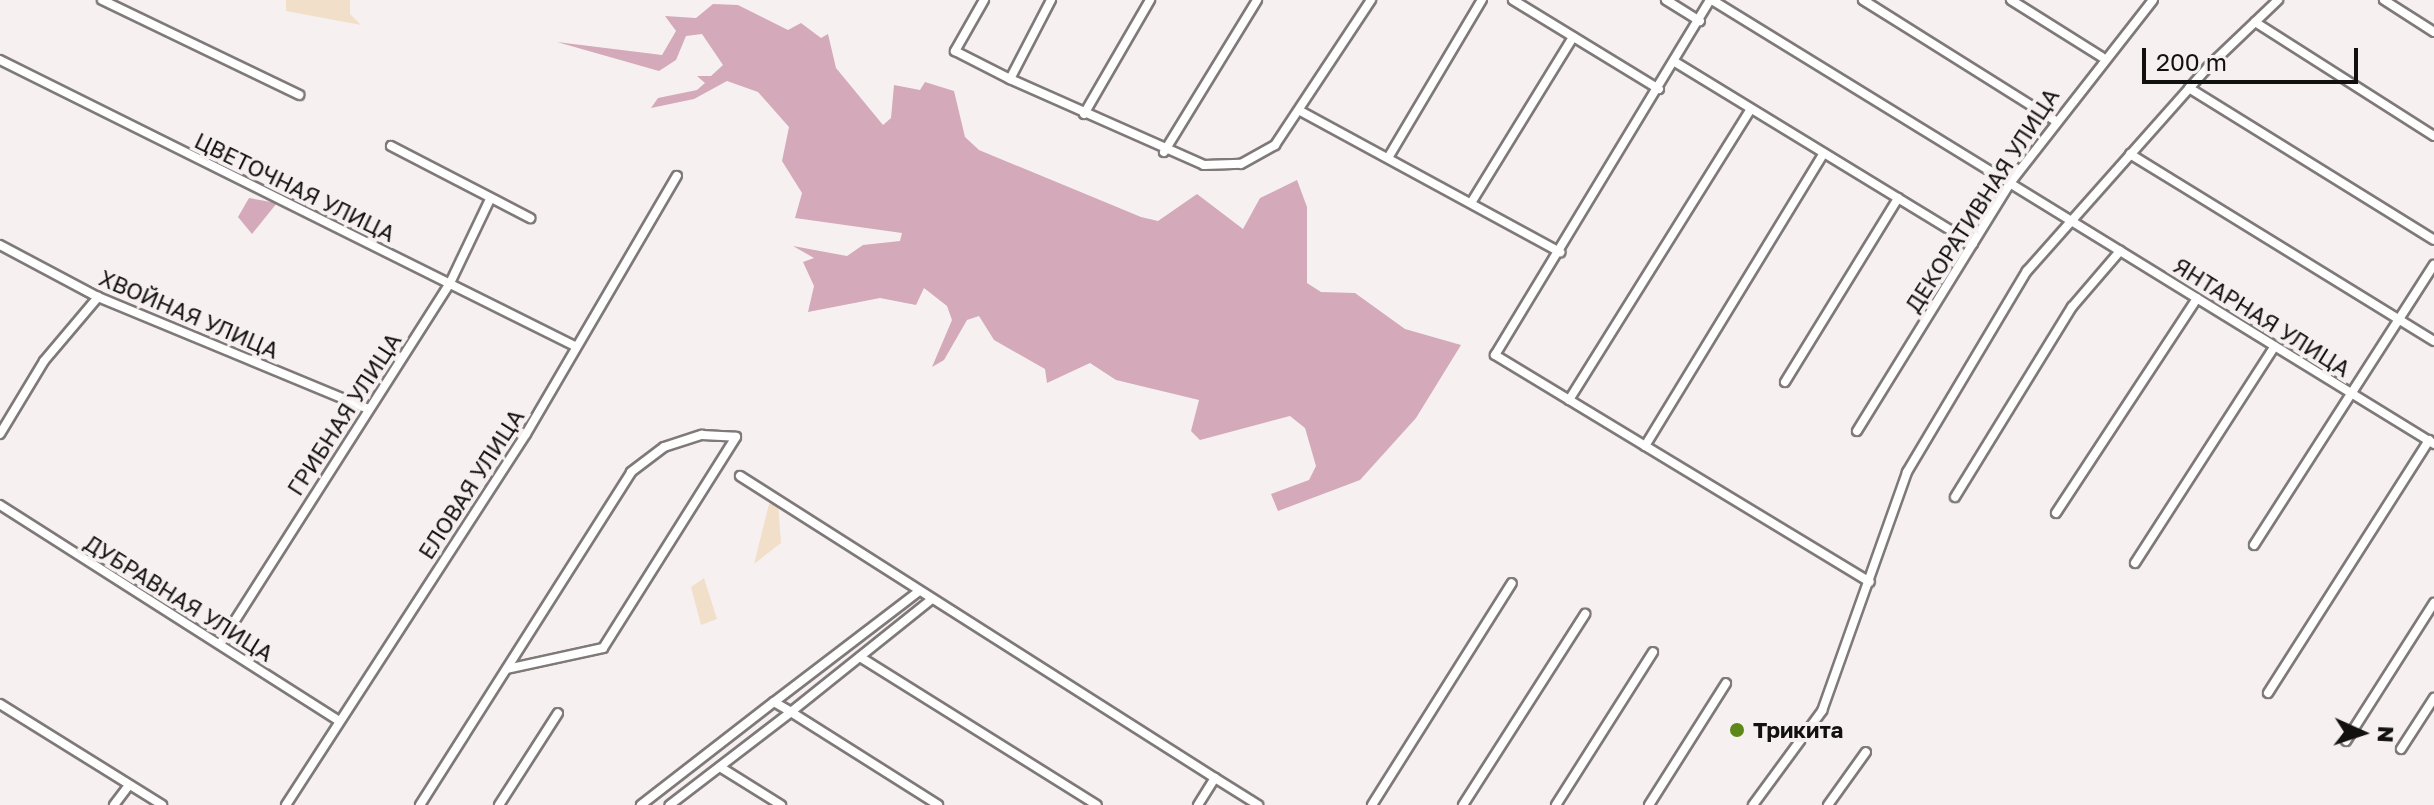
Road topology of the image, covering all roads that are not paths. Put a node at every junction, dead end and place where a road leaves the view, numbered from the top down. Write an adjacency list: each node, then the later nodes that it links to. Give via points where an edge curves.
1 (102, 0): 26 (street)
2 (984, 0): 23 (street, via 955,51)
3 (1051, 0): 23 (street)
4 (1150, 0): 29 (street)
5 (1257, 0): 33 (street)
6 (1371, 0): 28 (street)
7 (1482, 0): 36 (street)
8 (1513, 0): 19 (street)
9 (1666, 0): 16 (street)
10 (1711, 0): 16 (street); 38 (street, ЯНТАРНАЯ УЛИЦА)
11 (1863, 0): 30 (street)
12 (2011, 0): 20 (street)
13 (2153, 0): 20 (street, ДЕКОРАТИВНАЯ УЛИЦА)
14 (2278, 0): 17 (street)
15 (2384, 0): 18 (street)
16 (1700, 21): 22 (street)
17 (2255, 22): 24 (street); 31 (street)
18 (2434, 32)
19 (1573, 37): 25 (street); 41 (street)
20 (2102, 57): 30 (street, ДЕКОРАТИВНАЯ УЛИЦА)
21 (0, 60): 50 (street, ЦВЕТОЧНАЯ УЛИЦА)
22 (1675, 62): 25 (street); 27 (street)
23 (1010, 79): 29 (street)
24 (2189, 88): 35 (street); 44 (street)
25 (1659, 89): 48 (street)
26 (299, 95)
27 (1751, 109): 34 (street); 59 (street)
28 (1302, 112): 33 (street, via 1275,145 1241,164 1204,165); 36 (street)
29 (1084, 114): 33 (street)
30 (2054, 120): 38 (street, ДЕКОРАТИВНАЯ УЛИЦА)
31 (2434, 136)
32 (391, 146): 40 (street)
33 (1164, 152)
34 (1824, 153): 39 (street); 64 (street)
35 (2130, 154): 43 (street); 53 (street)
36 (1388, 158): 41 (street)
37 (677, 176): 55 (street, ЕЛОВАЯ УЛИЦА)
38 (2010, 183): 43 (street, ЯНТАРНАЯ УЛИЦА); 45 (street, ДЕКОРАТИВНАЯ УЛИЦА)
39 (1898, 198): 45 (street); 57 (street)
40 (490, 199): 42 (street); 50 (street, ГРИБНАЯ УЛИЦА)
41 (1471, 203): 48 (street)
42 (530, 218)
43 (2071, 221): 47 (street, ЯНТАРНАЯ УЛИЦА); 71 (street, via 2027,271 1907,472)
44 (2434, 240)
45 (1973, 244): 61 (street, ДЕКОРАТИВНАЯ УЛИЦА)
46 (0, 245): 51 (street, ХВОЙНАЯ УЛИЦА)
47 (2120, 251): 52 (street, ЯНТАРНАЯ УЛИЦА); 66 (street, via 2072,307)
48 (1560, 252): 59 (street, via 1495,355)
49 (2434, 265): 53 (street)
50 (450, 283): 55 (street, ЦВЕТОЧНАЯ УЛИЦА); 60 (street, ГРИБНАЯ УЛИЦА)
51 (98, 297): 60 (street, ХВОЙНАЯ УЛИЦА); 62 (street, via 44,361)
52 (2197, 298): 56 (street, ЯНТАРНАЯ УЛИЦА); 68 (street)
53 (2398, 319): 54 (street); 58 (street)
54 (2434, 341)
55 (575, 346): 88 (street, ЕЛОВАЯ УЛИЦА)
56 (2275, 346): 58 (street, ЯНТАРНАЯ УЛИЦА); 70 (street)
57 (1785, 382)
58 (2349, 391): 63 (street, ЯНТАРНАЯ УЛИЦА); 69 (street)
59 (1569, 400): 64 (street)
60 (368, 409): 77 (street, ГРИБНАЯ УЛИЦА)
61 (1857, 431)
62 (0, 434)
63 (2431, 442): 82 (street)
64 (1645, 446): 71 (street)
65 (740, 476): 73 (street)
66 (1955, 497)
67 (0, 505): 77 (street, ДУБРАВНАЯ УЛИЦА)
68 (2056, 513)
69 (2254, 545)
70 (2135, 563)
71 (1870, 582): 111 (street, via 1822,711)
72 (1512, 583): 107 (street)
73 (919, 591): 74 (street); 84 (street)
74 (932, 599): 79 (street); 93 (street)
75 (2434, 603): 89 (street)
76 (1585, 614): 108 (street)
77 (220, 644): 88 (street, ДУБРАВНАЯ УЛИЦА)
78 (1653, 652): 109 (street)
79 (860, 657): 86 (street); 104 (street)
80 (507, 669): 80 (street, via 631,472 664,447 702,435 736,437 603,648); 98 (street)
81 (1726, 683): 110 (street)
82 (2268, 693)
83 (2434, 698): 90 (street)
84 (774, 702): 86 (street); 100 (street)
85 (0, 704): 94 (street)
86 (791, 712): 92 (street); 103 (street)
87 (558, 713): 99 (street)
88 (339, 721): 97 (street, ЕЛОВАЯ УЛИЦА)
89 (2346, 741)
90 (2401, 749)
91 (1866, 752): 112 (street)
92 (720, 767): 101 (street); 102 (street)
93 (1215, 778): 105 (street); 106 (street)
94 (129, 785): 95 (street); 96 (street)
95 (114, 805)
96 (162, 805)
97 (286, 805)
98 (420, 805)
99 (499, 805)
100 (641, 805)
101 (670, 805)
102 (781, 805)
103 (938, 805)
104 (1097, 805)
105 (1198, 805)
106 (1258, 805)
107 (1372, 805)
108 (1463, 805)
109 (1556, 805)
110 (1649, 805)
111 (1753, 805)
112 (1828, 805)

